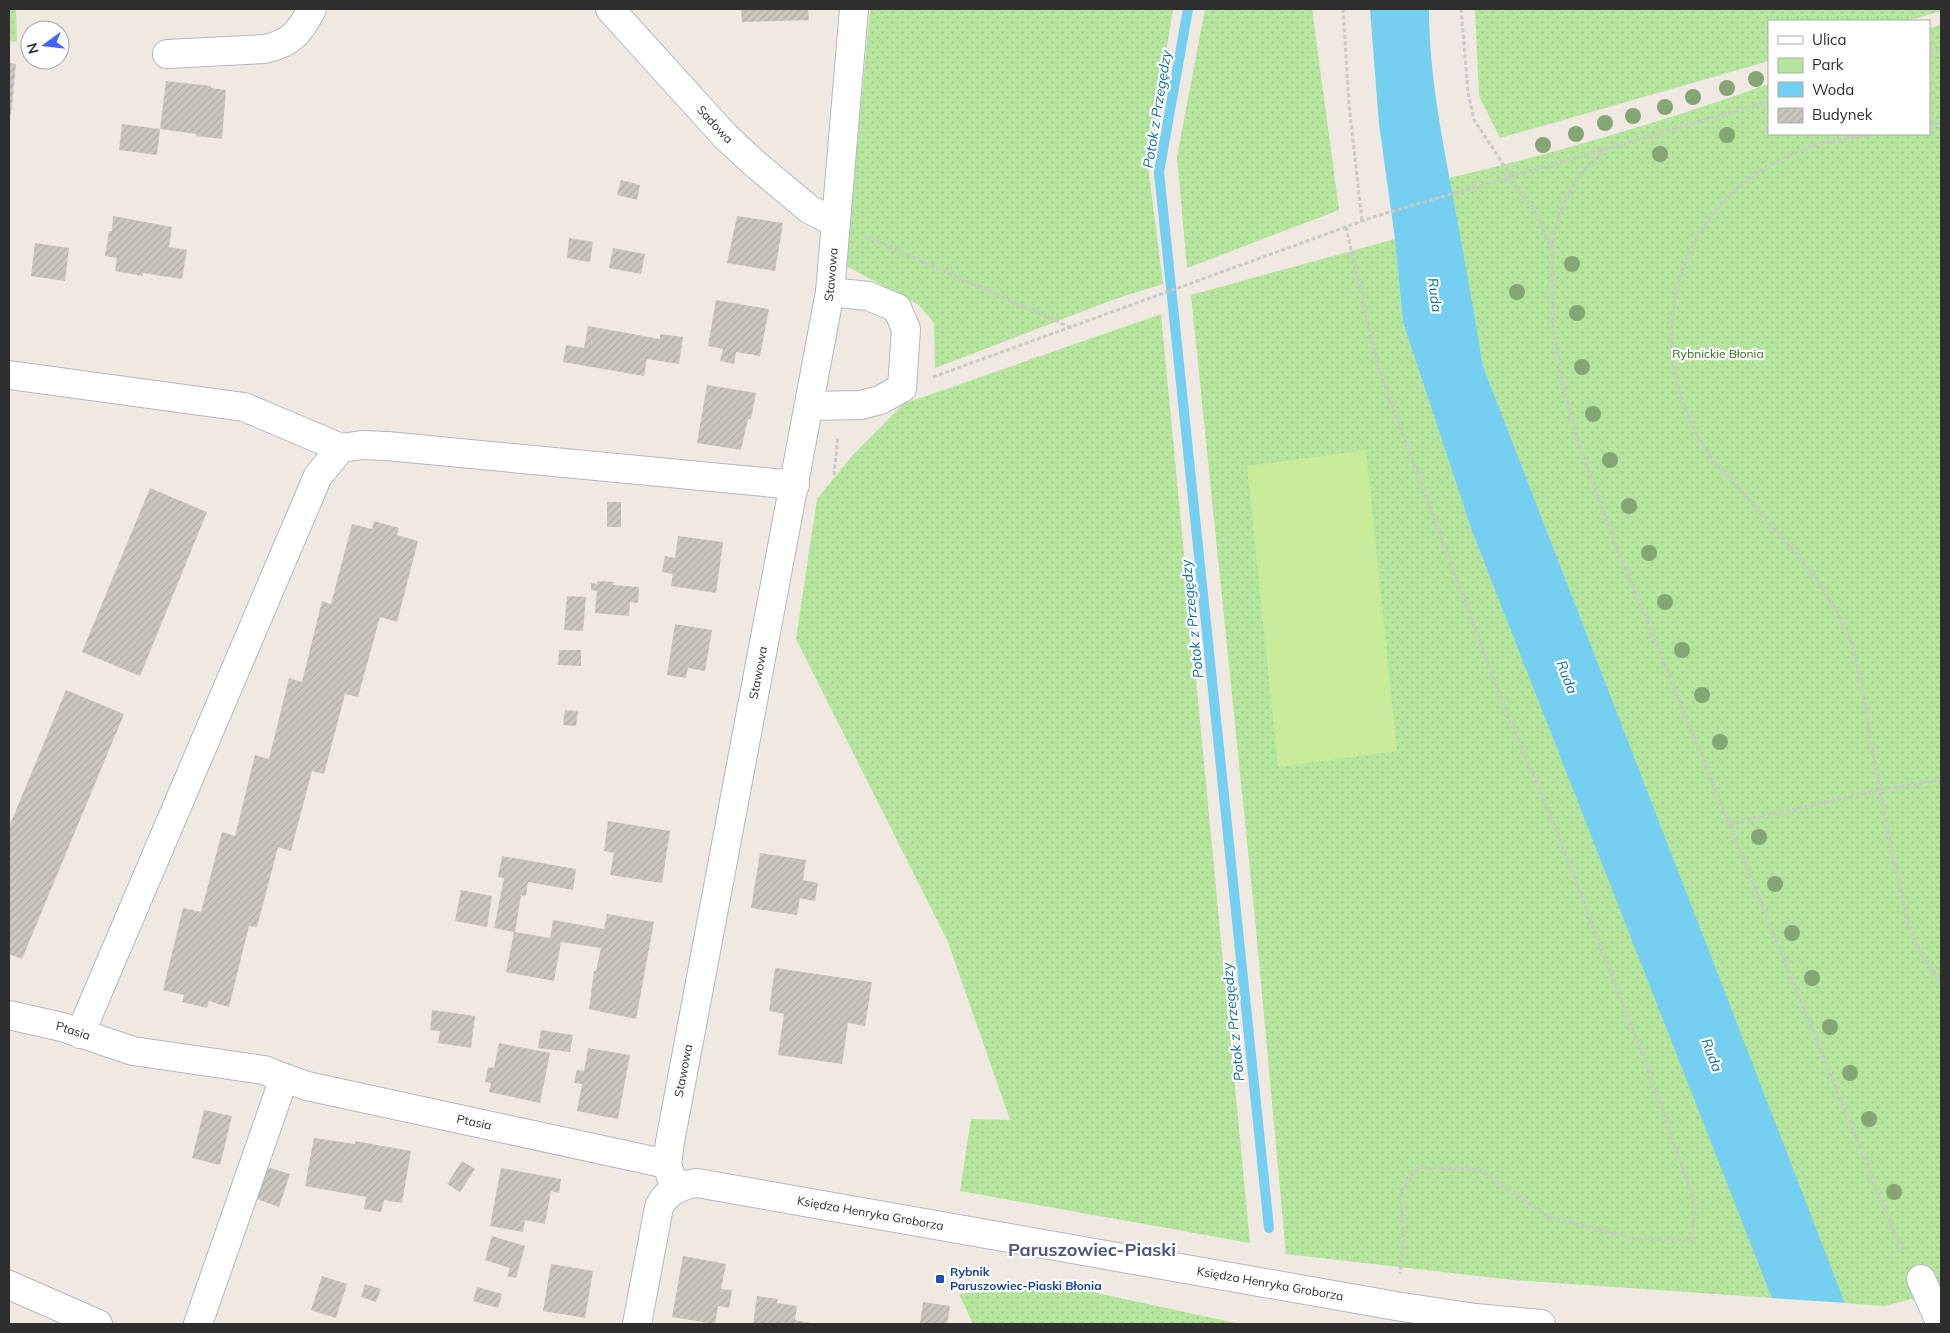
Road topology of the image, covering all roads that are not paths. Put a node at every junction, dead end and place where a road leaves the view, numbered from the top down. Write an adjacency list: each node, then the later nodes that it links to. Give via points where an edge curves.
1 (312, 9): 4 (street, via 295,34 278,47)
2 (610, 9): 5 (street, Sadowa, via 725,136 809,209)
3 (854, 9): 5 (street, Stawowa)
4 (167, 54)
5 (836, 223): 6 (street, Stawowa)
6 (830, 292): 8 (street, Stawowa); 8 (street, via 868,296 897,308 906,329 902,388 880,400 861,405)
7 (9, 375): 9 (street, via 244,407)
8 (809, 406): 10 (street, Stawowa)
9 (341, 448): 10 (street, via 388,446); 12 (street, via 318,476)
10 (794, 486): 14 (street, Stawowa)
11 (9, 1015): 12 (street, Ptasia)
12 (80, 1034): 13 (street, Ptasia, via 133,1051 264,1070)
13 (284, 1078): 14 (street, Ptasia); 18 (street)
14 (671, 1177): 19 (street, Stawowa, via 657,1214); 20 (street, Księdza Henryka Groborza, via 690,1184 1396,1306)
15 (1921, 1279): 21 (street)
16 (9, 1285): 17 (street)
17 (98, 1324)
18 (198, 1324)
19 (637, 1324)
20 (1541, 1324)
21 (1941, 1324)

